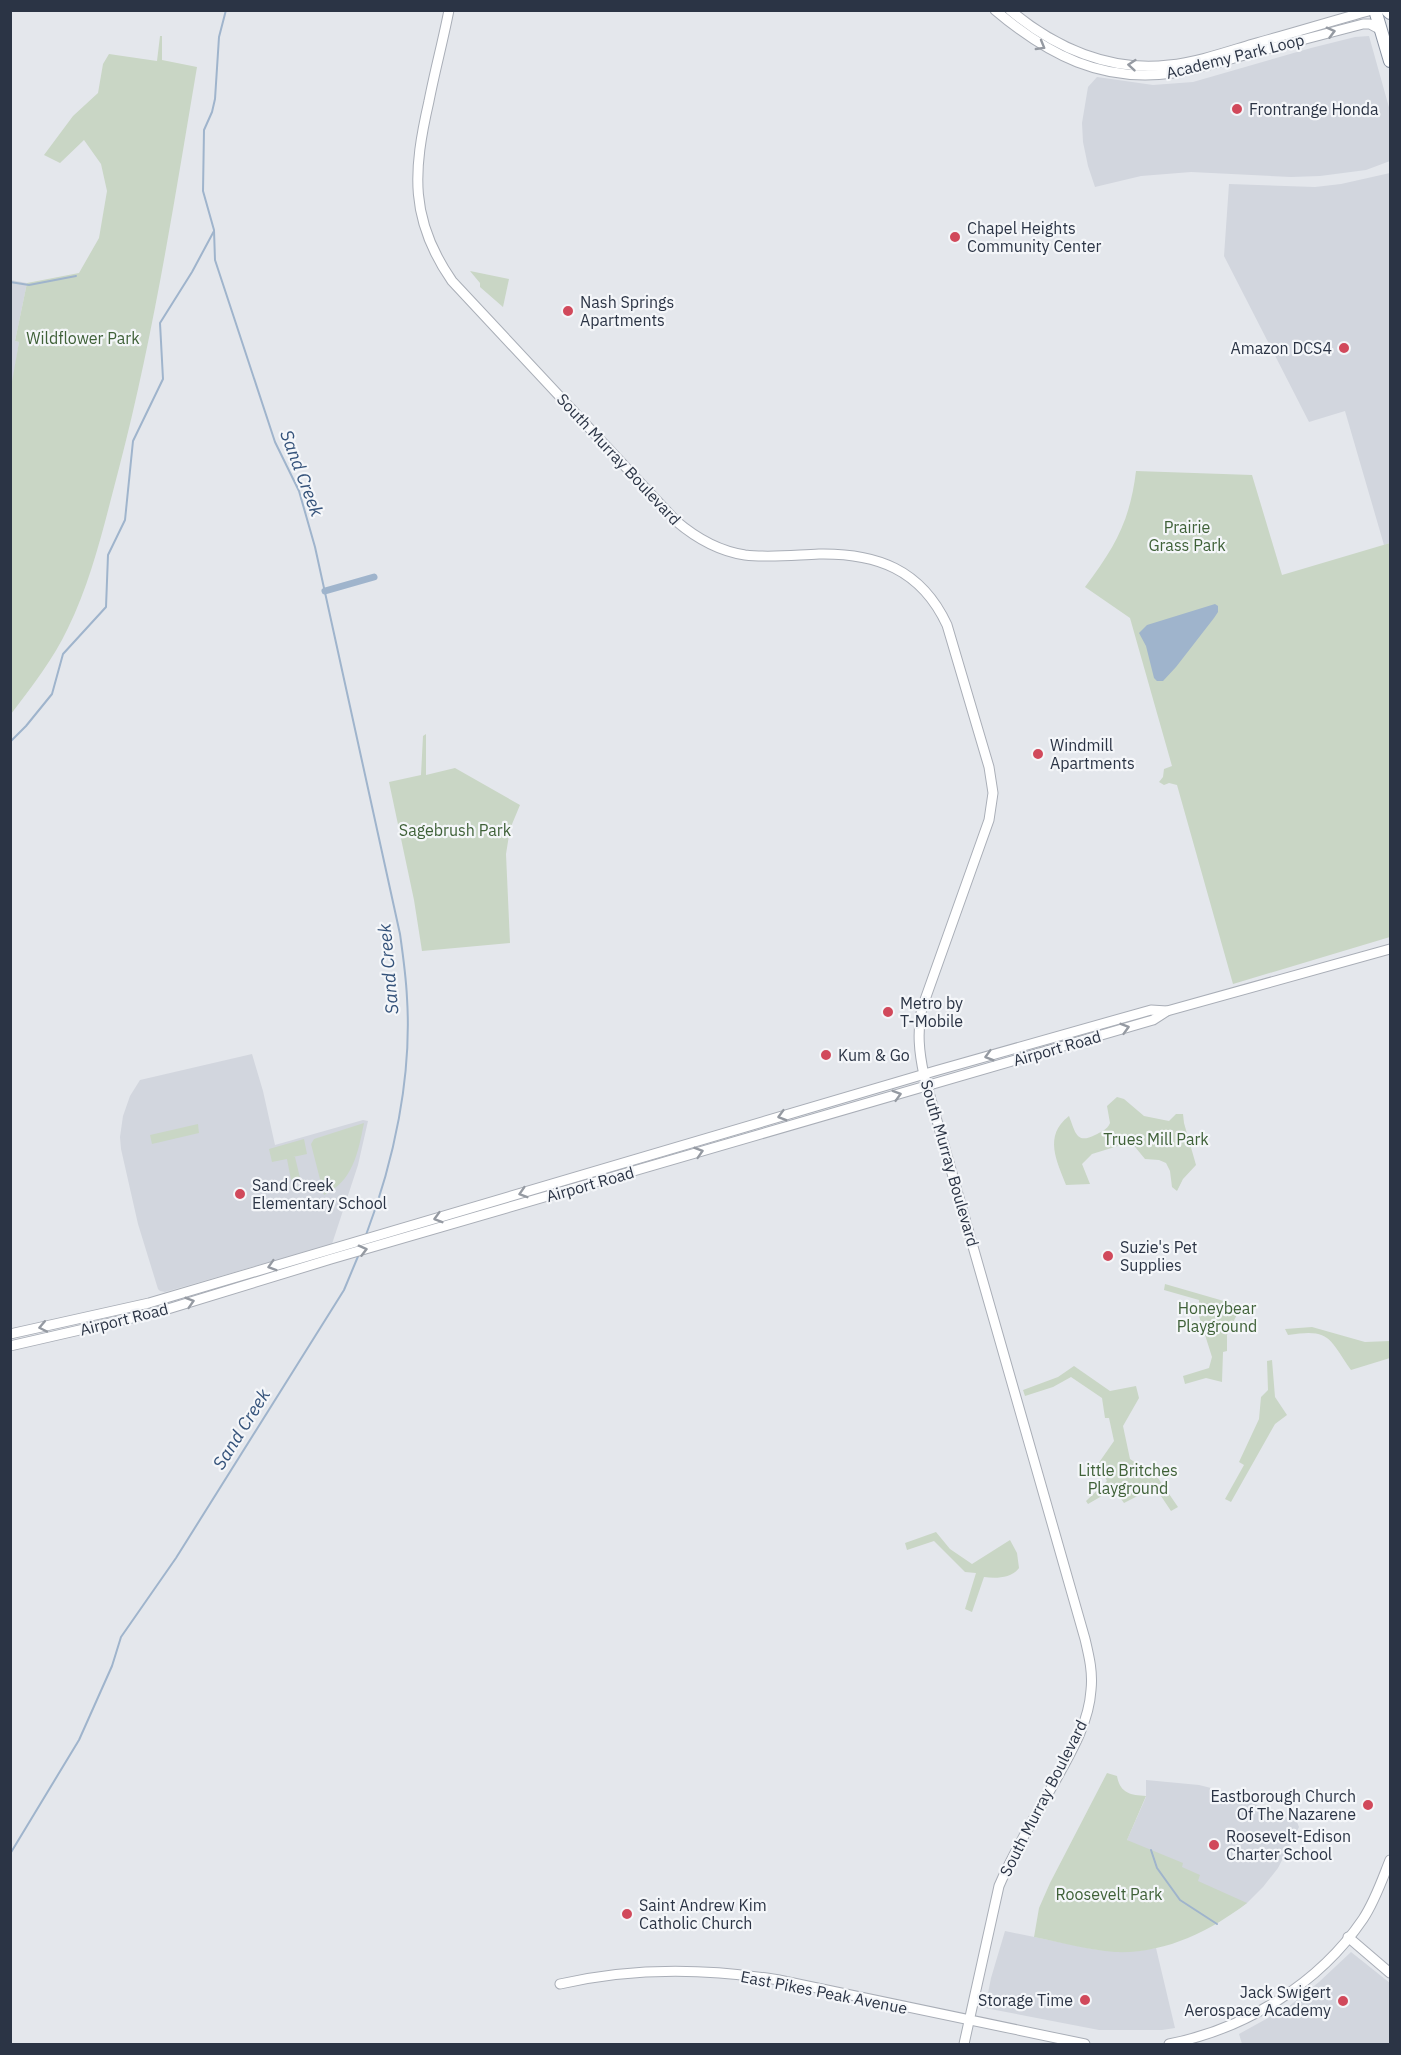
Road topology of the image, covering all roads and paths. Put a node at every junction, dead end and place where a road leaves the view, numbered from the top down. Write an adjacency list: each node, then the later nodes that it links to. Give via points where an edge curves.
1 (449, 10): 11 (main road, South Murray Boulevard, via 416,172 425,230 452,281 693,534 745,555 844,554 873,559 910,578 942,615 989,767 993,801 922,1008 918,1041)
2 (995, 10): 7 (main road, Academy Park Loop, one-way to 7, via 1021,33 1060,56 1086,67 1132,75 1202,67 1363,24)
3 (1010, 10): 4 (main road, Academy Park Loop, one-way to 3, via 1195,60 1152,66 1119,64 1083,55 1050,40)
4 (1374, 10): 7 (highway, via 1385,21)
5 (1387, 10): 6 (highway)
6 (1390, 13)
7 (1386, 32): 8 (highway)
8 (1390, 61)
9 (1390, 949): 10 (main road, Airport Road)
10 (1167, 1011): 11 (main road, Airport Road, one-way to 11, via 1150,1010); 12 (main road, Airport Road, one-way to 10, via 1153,1020)
11 (924, 1075): 12 (main road, South Murray Boulevard); 13 (main road, Airport Road, one-way to 13)
12 (928, 1086): 13 (main road, Airport Road, one-way to 12); 21 (main road, South Murray Boulevard, via 1091,1669 1091,1691 1083,1726 999,1886)
13 (394, 1236): 14 (main road, Airport Road)
14 (329, 1254): 15 (main road, Airport Road, one-way to 15, via 129,1308); 16 (main road, Airport Road, one-way to 14, via 158,1312)
15 (10, 1334)
16 (10, 1346)
17 (1390, 1860): 18 (main road, via 1364,1917)
18 (1348, 1937): 19 (main road); 24 (main road, via 1308,1978 1271,2005 1214,2032)
19 (1390, 1973)
20 (560, 1984): 21 (main road, East Pikes Peak Avenue, via 642,1972 715,1972 779,1980)
21 (969, 2022): 22 (main road, South Murray Boulevard); 23 (main road, East Pikes Peak Avenue)
22 (964, 2044)
23 (1085, 2044)
24 (1169, 2044)

